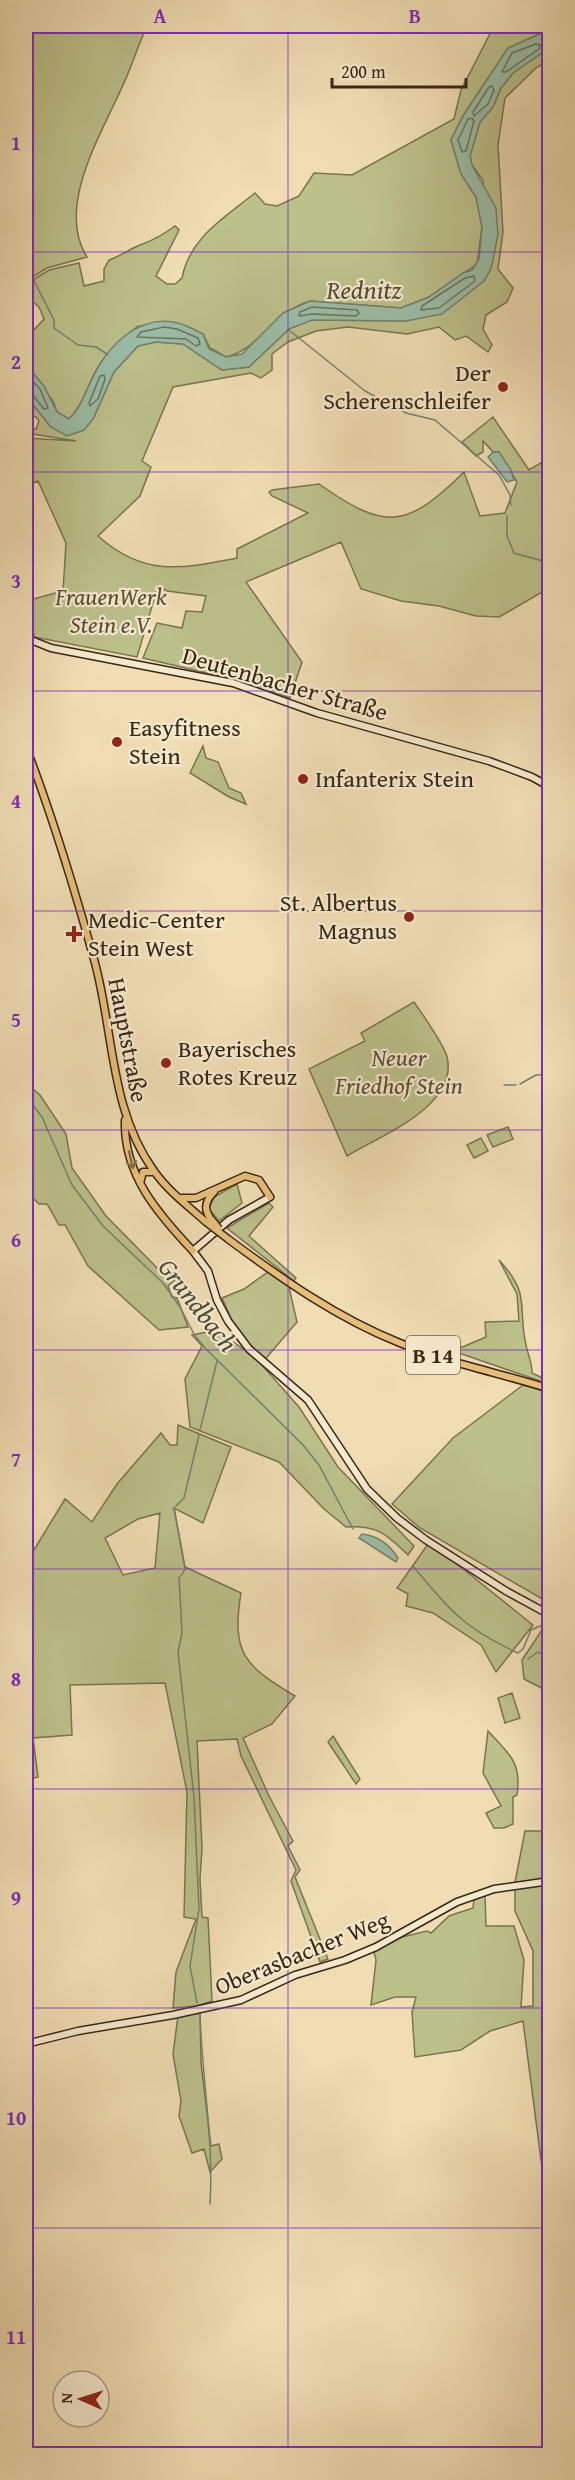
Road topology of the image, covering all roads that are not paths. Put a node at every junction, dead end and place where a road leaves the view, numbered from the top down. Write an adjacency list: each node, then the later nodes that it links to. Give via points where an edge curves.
1 (26, 638): 3 (street, Deutenbacher Straße, via 51,648 233,683 310,711 489,761)
2 (26, 747): 4 (main road, Hauptstraße / B 14, via 49,809 95,963)
3 (549, 787)
4 (125, 1115): 5 (main road, Hauptstraße / B 14); 6 (main road, one-way to 6, via 124,1130)
5 (155, 1172): 6 (main road, via 141,1174); 8 (main road, Hauptstraße / B 14)
6 (141, 1189): 11 (main road)
7 (217, 1189): 8 (main road, via 190,1200); 9 (main road, via 237,1178 252,1176 264,1184); 10 (main road, via 207,1199)
8 (177, 1197): 10 (main road, Hauptstraße / B 14)
9 (270, 1197): 11 (street, via 229,1220)
10 (208, 1220): 12 (main road, Hauptstraße / B 14, bridge, via 228,1239 313,1299 368,1329 431,1355)
11 (193, 1251): 13 (street, via 208,1271 223,1311 249,1349 308,1400 361,1482 426,1540)
12 (549, 1389)
13 (549, 1615)
14 (549, 1881): 15 (street, Oberasbacher Weg, via 495,1889 465,1899 376,1947 295,1975 241,2000)
15 (26, 2044)

